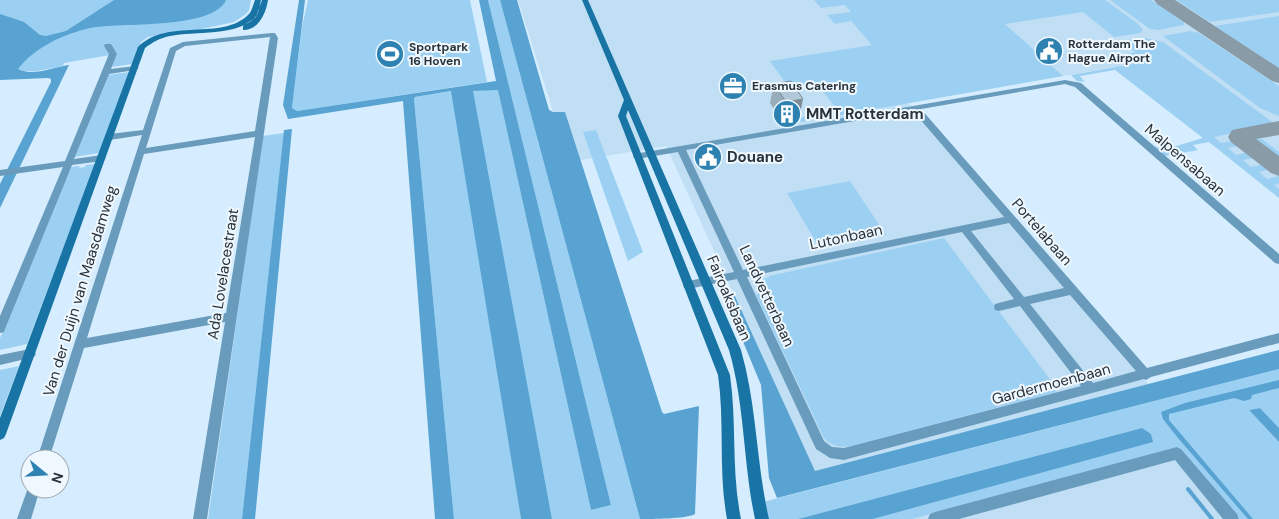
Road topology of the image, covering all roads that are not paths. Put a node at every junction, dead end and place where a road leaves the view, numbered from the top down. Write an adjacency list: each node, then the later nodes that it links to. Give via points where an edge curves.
1 (258, 0): 6 (main road, Van der Duijn van Maasdamweg, via 254,14 242,23 156,38 142,46)
2 (265, 0): 6 (main road, via 262,16 249,27 159,42 145,50)
3 (585, 0): 8 (main road, Fairoaksbaan)
4 (272, 35): 10 (street, Van der Duijn van Maasdamweg, via 176,47); 11 (street, Ada Lovelacestraat)
5 (108, 46): 7 (street, via 113,54)
6 (137, 64): 7 (street); 12 (main road, Van der Duijn van Maasdamweg)
7 (106, 72): 18 (street)
8 (626, 95): 15 (main road, Fairoaksbaan); 16 (main road, via 622,116)
9 (915, 108): 13 (street); 20 (street, Portelabaan); 22 (street, Malpensabaan, via 1072,82)
10 (147, 132): 12 (street); 14 (street, Van der Duijn van Maasdamweg)
11 (260, 133): 14 (street); 29 (street, Ada Lovelacestraat)
12 (110, 137): 17 (main road, Van der Duijn van Maasdamweg)
13 (681, 148): 15 (street); 23 (street, Landvetterbaan)
14 (140, 152): 32 (street, Van der Duijn van Maasdamweg)
15 (651, 154): 16 (street); 24 (main road, Fairoaksbaan)
16 (637, 156): 25 (main road)
17 (102, 158): 18 (street); 33 (main road, Van der Duijn van Maasdamweg)
18 (68, 163): 19 (street); 30 (street)
19 (0, 173)
20 (1011, 219): 21 (street, Lutonbaan); 26 (street, Portelabaan)
21 (964, 228): 23 (street, Lutonbaan); 27 (street)
22 (1279, 260)
23 (740, 274): 24 (street, Lutonbaan); 39 (street, Landvetterbaan, via 820,445)
24 (704, 282): 25 (street, Lutonbaan); 44 (main road, Fairoaksbaan, via 742,372)
25 (688, 285): 43 (main road, via 724,375 728,394 727,460)
26 (1072, 290): 27 (street); 35 (street, Portelabaan)
27 (1022, 302): 28 (street); 36 (street)
28 (999, 308)
29 (232, 316): 32 (street); 42 (street, Ada Lovelacestraat)
30 (0, 329)
31 (1279, 338): 35 (street, Gardermoenbaan)
32 (80, 344): 38 (street, Van der Duijn van Maasdamweg)
33 (30, 354): 34 (street); 37 (main road, Van der Duijn van Maasdamweg)
34 (0, 360)
35 (1146, 375): 36 (street, Gardermoenbaan)
36 (1091, 389): 39 (street, Gardermoenbaan, via 844,454)
37 (0, 434)
38 (46, 449)
39 (830, 452)
40 (31, 499): 41 (street)
41 (24, 519)
42 (200, 519)
43 (734, 519)
44 (762, 519)
45 (935, 519): 46 (street, via 1177,453)
46 (1232, 519)

